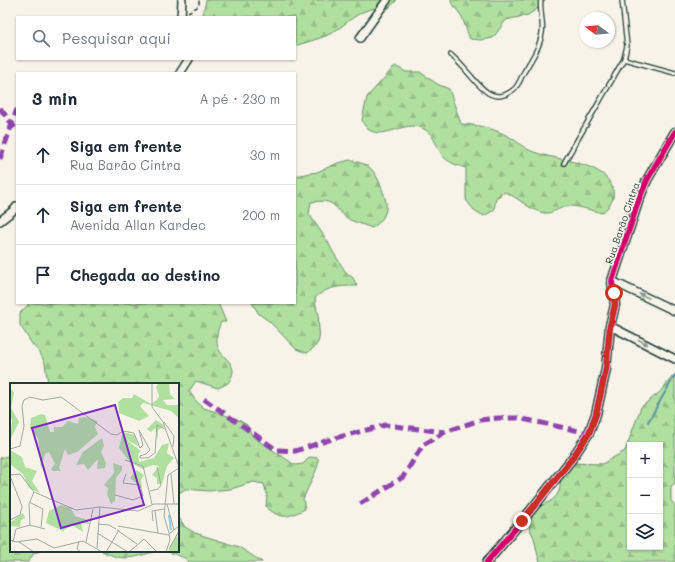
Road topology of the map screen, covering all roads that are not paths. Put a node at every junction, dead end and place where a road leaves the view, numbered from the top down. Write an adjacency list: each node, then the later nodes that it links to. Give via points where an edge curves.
1 (182, 0): 5 (street)
2 (387, 0): 6 (street)
3 (541, 0): 7 (lane, via 542,34 514,90 504,95 490,95)
4 (622, 0): 8 (lane, via 627,46)
5 (181, 16)
6 (360, 38)
7 (451, 54)
8 (624, 58): 11 (lane); 13 (lane)
9 (188, 60): 10 (street)
10 (181, 72)
11 (675, 73)
12 (675, 132): 16 (street, Rua Barão Cintra, via 639,199)
13 (564, 163)
14 (16, 207): 15 (street)
15 (0, 221)
16 (612, 281): 17 (street, one-way to 16); 18 (street, Rua Barão Cintra, via 615,305)
17 (675, 311)
18 (610, 326): 19 (street, one-way to 19); 20 (street, Rua Barão Cintra, via 606,370 589,434 571,460)
19 (675, 359)
20 (487, 562)

